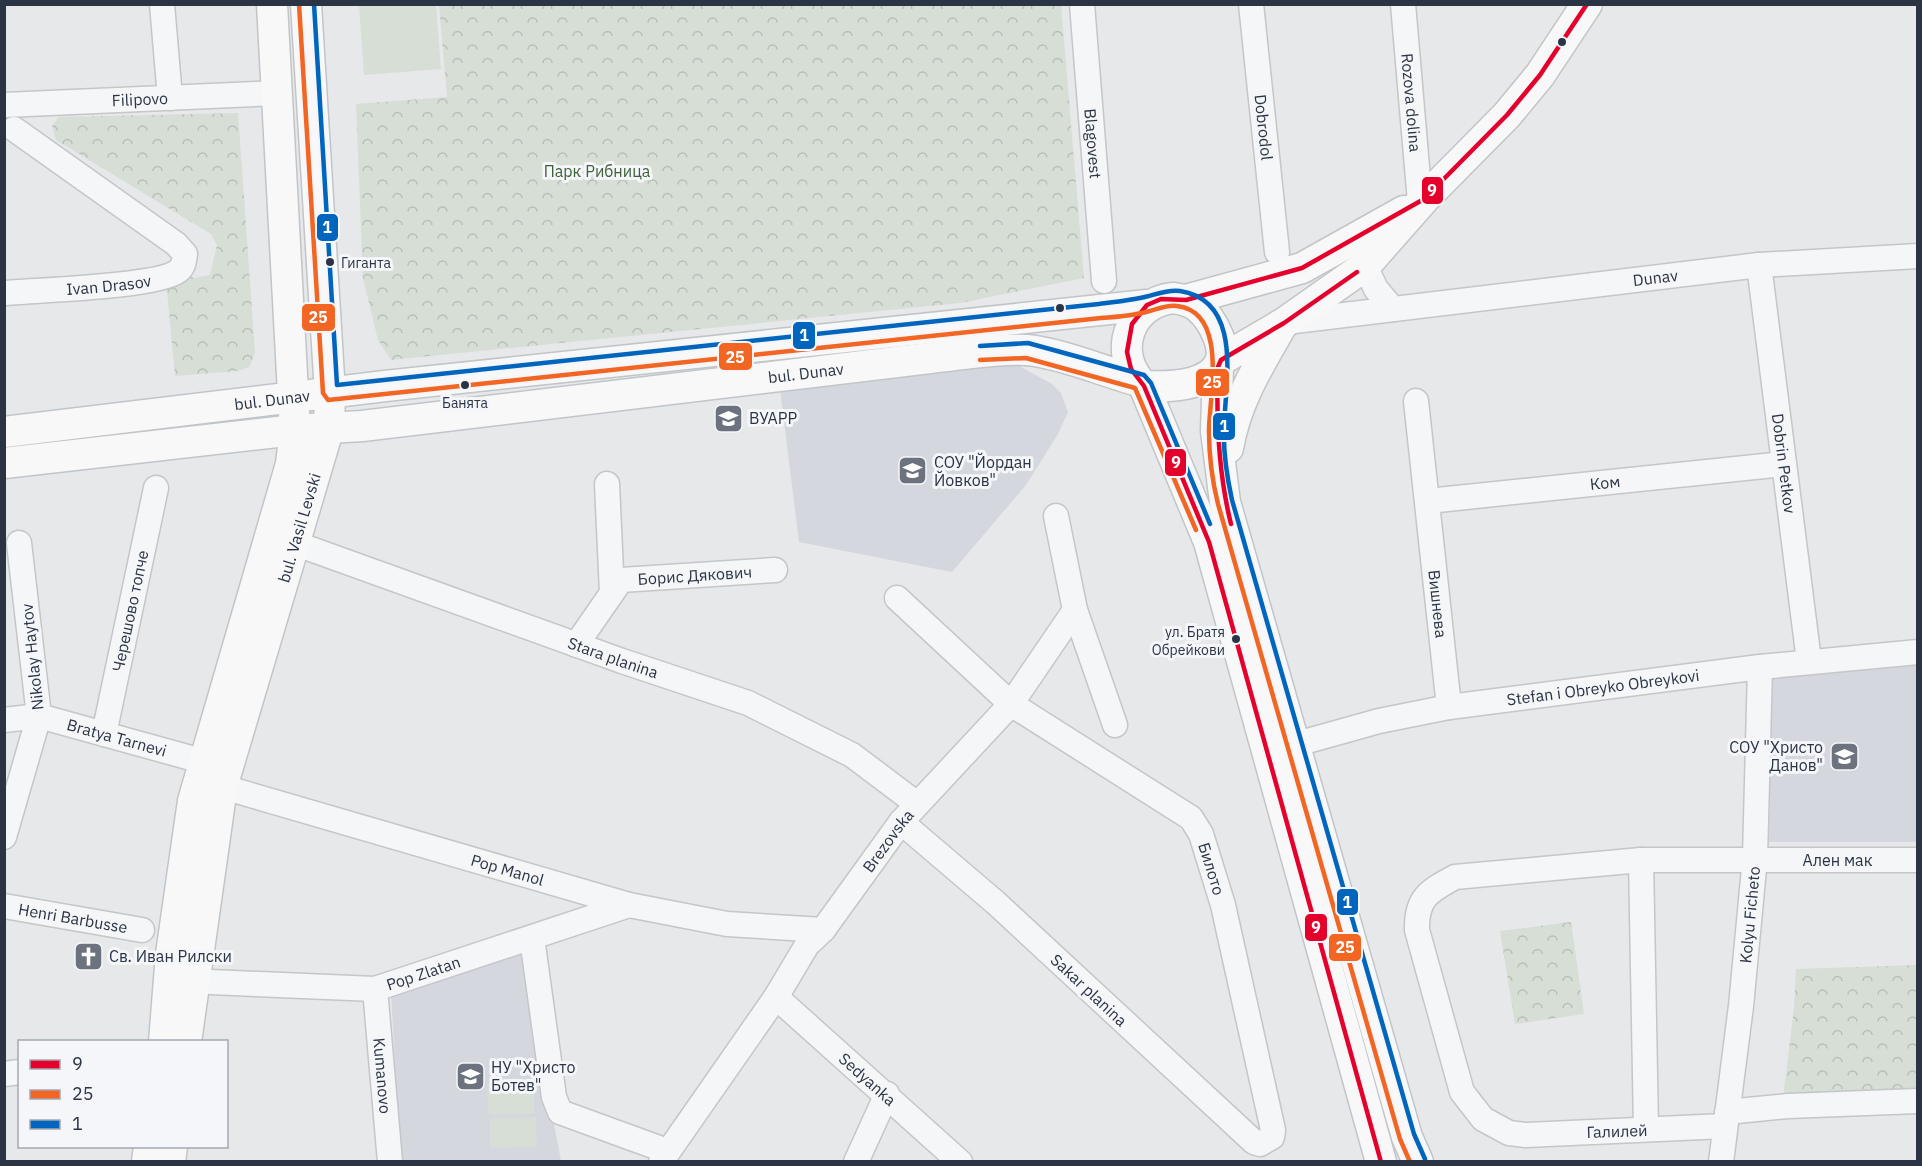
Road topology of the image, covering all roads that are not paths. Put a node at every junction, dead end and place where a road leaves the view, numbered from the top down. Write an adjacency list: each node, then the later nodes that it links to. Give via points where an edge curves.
1 (162, 4): 9 (street)
2 (272, 4): 8 (main road, bul. Vasil Levski)
3 (306, 4): 25 (main road, bul. Vasil Levski)
4 (1082, 4): 17 (street, Blagovest)
5 (1251, 4): 13 (street, Dobrodol)
6 (1403, 4): 12 (street, Rozova dolina)
7 (1587, 4): 12 (main road, via 1540,75 1507,115)
8 (277, 93): 9 (street, Filipovo); 26 (main road, bul. Vasil Levski)
9 (170, 98): 10 (street, Filipovo)
10 (4, 105)
11 (14, 129): 18 (street, Ivan Drasov, via 177,244 184,254 184,264 165,276 121,284)
12 (1422, 200): 16 (main road); 19 (main road, via 1302,268)
13 (1277, 252)
14 (1917, 256): 15 (street, Dunav)
15 (1759, 265): 21 (street, Dunav); 32 (street, Dobrin Petkov)
16 (1365, 266): 21 (street, via 1376,289); 22 (main road)
17 (1104, 280)
18 (4, 293)
19 (1185, 300): 20 (main road, via 1161,299); 23 (main road, via 1208,318 1220,344)
20 (1147, 305): 24 (main road, via 1132,324 1128,339 1127,352); 25 (main road, bul. Dunav)
21 (1393, 309): 22 (street, Dunav)
22 (1284, 323): 23 (main road); 34 (main road, via 1237,410)
23 (1219, 364): 24 (main road, via 1194,381 1162,387); 34 (main road, via 1216,431)
24 (1141, 383): 28 (main road, bul. Dunav, via 1050,355 1009,351); 81 (main road, via 1209,542)
25 (330, 393): 26 (main road, bul. Dunav); 28 (main road, bul. Vasil Levski)
26 (295, 397): 29 (main road, bul. Vasil Levski); 30 (main road, bul. Dunav)
27 (1416, 401): 36 (street, Вишнева)
28 (329, 427): 29 (main road, bul. Dunav); 39 (main road, bul. Vasil Levski)
29 (295, 430): 31 (main road, bul. Dunav); 55 (main road, bul. Vasil Levski, via 291,464)
30 (4, 432)
31 (4, 464)
32 (1783, 464): 36 (street, Ком); 46 (street, Dobrin Petkov)
33 (607, 484): 41 (street)
34 (1221, 487): 54 (main road)
35 (156, 488): 53 (street, Черешово топче)
36 (1428, 501): 49 (street, Вишнева)
37 (1056, 516): 43 (street)
38 (19, 543): 50 (street, Nikolay Haytov)
39 (294, 543): 44 (street, Stara planina); 55 (main road, bul. Vasil Levski)
40 (775, 570): 41 (street, Борис Дякович, via 621,580)
41 (612, 593): 44 (street, Борис Дякович)
42 (897, 598): 48 (street)
43 (1075, 610): 48 (street, Brezovska); 52 (street)
44 (576, 645): 56 (street, Stara planina, via 748,703 852,755)
45 (1917, 652): 46 (street, Stefan i Obreyko Obreykovi)
46 (1809, 661): 47 (street, Stefan i Obreyko Obreykovi)
47 (1760, 667): 49 (street, Stefan i Obreyko Obreykovi); 58 (street, Kolyu Ficheto)
48 (1011, 704): 56 (street, Brezovska); 75 (street, Билото, via 1191,818 1201,834 1223,905)
49 (1449, 707): 54 (street, Stefan i Obreyko Obreykovi)
50 (39, 716): 51 (street, Bratya Tarnevi); 53 (street, Bratya Tarnevi); 57 (street, Nikolay Haytov)
51 (4, 720)
52 (1114, 725)
53 (104, 734): 55 (street, Bratya Tarnevi)
54 (1293, 745): 82 (main road, via 1407,1137)
55 (212, 774): 61 (street, Pop Manol); 69 (main road, bul. Vasil Levski, via 174,928); 70 (main road, bul. Vasil Levski)
56 (909, 813): 64 (street, Brezovska); 75 (street, Sakar planina, via 996,903 1254,1142 1267,1141)
57 (4, 837)
58 (1755, 858): 59 (street, Ален мак); 60 (street, Ален мак); 73 (street, Kolyu Ficheto)
59 (1641, 860): 74 (street); 76 (street, Ален мак, via 1455,877 1428,891 1416,914 1417,930 1462,1092 1484,1119)
60 (1917, 860)
61 (629, 905): 64 (street, Pop Manol, via 727,924); 65 (street, Pop Zlatan)
62 (4, 906): 63 (street, Henri Barbusse)
63 (142, 930)
64 (823, 930): 68 (street, Brezovska, via 807,945)
65 (532, 938): 67 (street, Pop Zlatan); 77 (street, via 554,1097 560,1112)
66 (210, 982): 67 (street, Pop Zlatan)
67 (375, 989): 78 (street, Kumanovo)
68 (776, 997): 71 (street, Sedyanka); 77 (street, Brezovska)
69 (164, 1040)
70 (186, 1040)
71 (887, 1094): 79 (street); 80 (street, Sedyanka)
72 (1917, 1101): 73 (street, Галилей, via 1788,1106)
73 (1726, 1119): 74 (street, Галилей); 83 (street, Kolyu Ficheto)
74 (1646, 1129): 76 (street, Галилей)
75 (1273, 1130)
76 (1509, 1133)
77 (664, 1156)
78 (390, 1161)
79 (856, 1161)
80 (960, 1161)
81 (1381, 1161)
82 (1418, 1161)
83 (1721, 1161)

